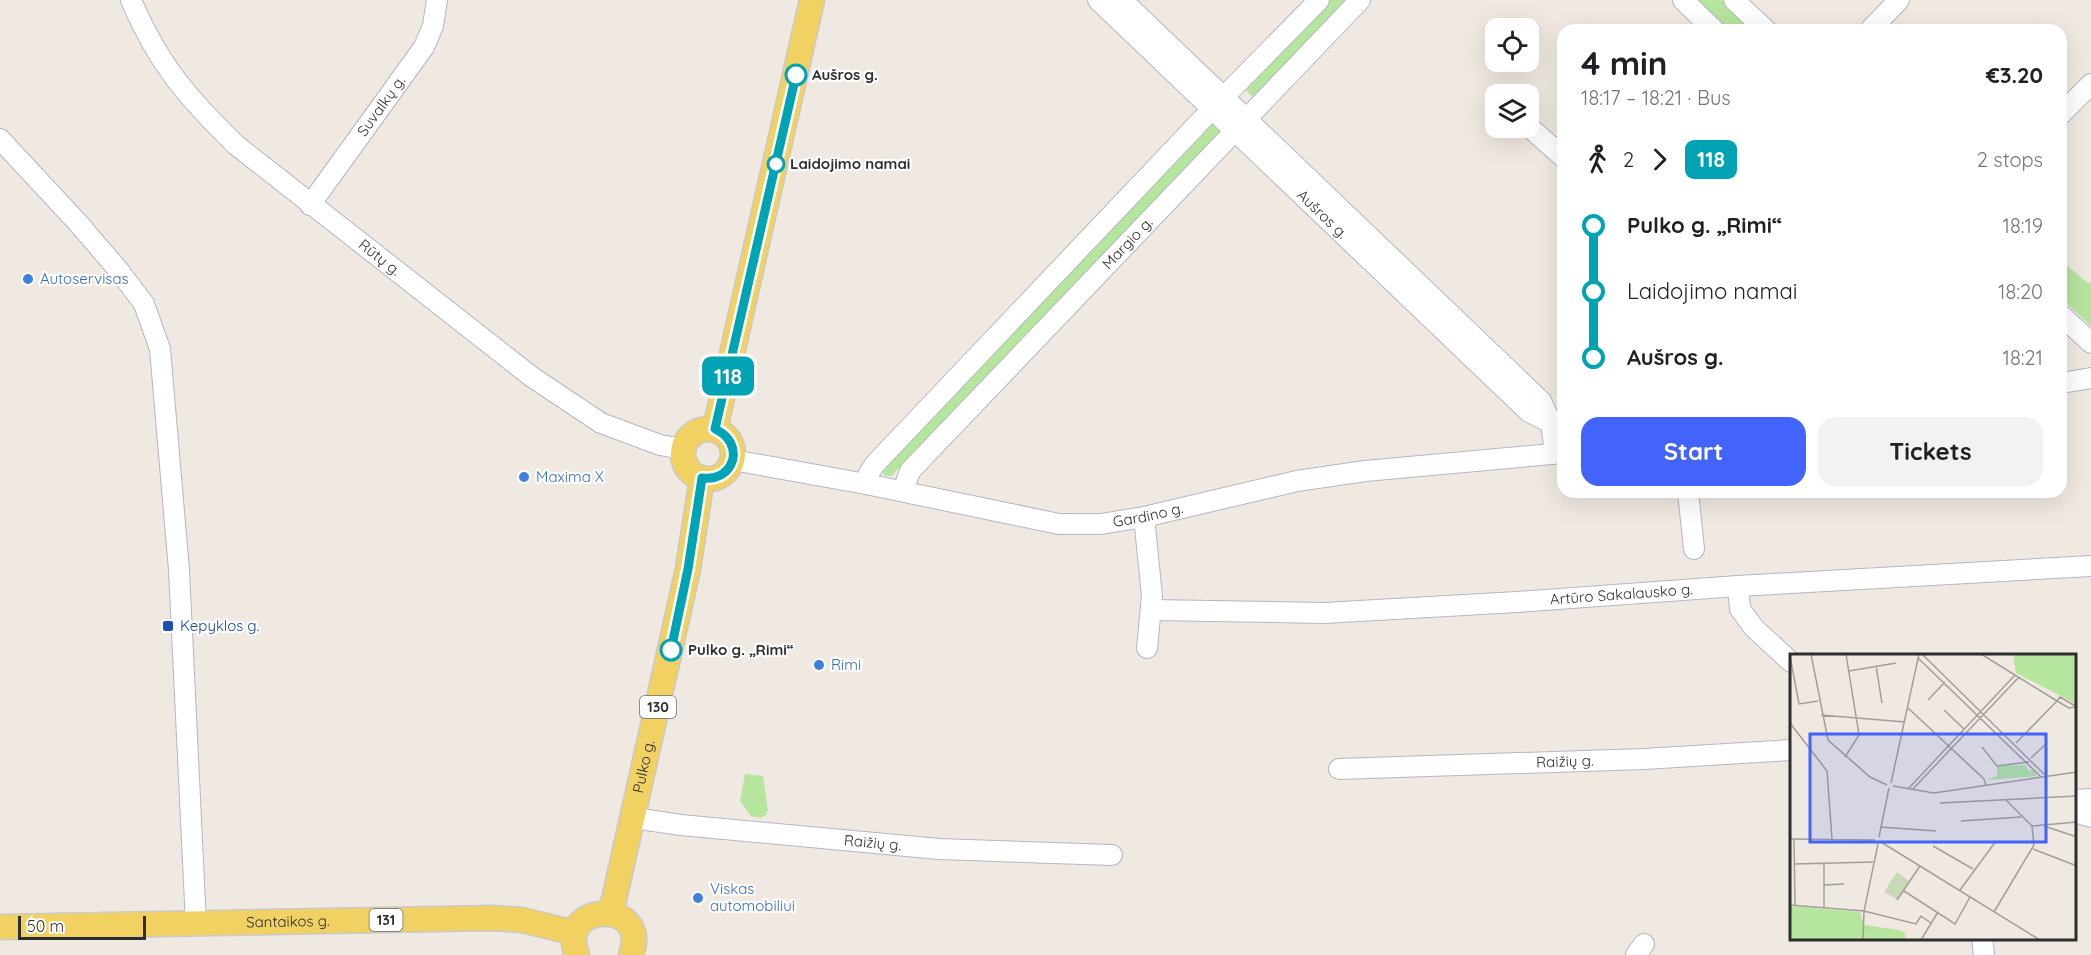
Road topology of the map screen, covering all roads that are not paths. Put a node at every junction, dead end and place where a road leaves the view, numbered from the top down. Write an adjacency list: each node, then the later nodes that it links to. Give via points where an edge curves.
1 (131, 0): 21 (street, Rūtų g., via 156,53 202,112)
2 (437, 0): 21 (street, Suvalkų g., via 433,26 424,47)
3 (812, 0): 26 (main road)
4 (1098, 0): 15 (street, Aušros g.)
5 (1122, 0): 15 (street, Aušros g.)
6 (1319, 0): 15 (street, Margio g.)
7 (1360, 0): 17 (street, Margio g.)
8 (1683, 0): 11 (street)
9 (1734, 0): 12 (street)
10 (1899, 0): 13 (street)
11 (1708, 24)
12 (1760, 24)
13 (1876, 24)
14 (2091, 84): 16 (street)
15 (1217, 103): 17 (street, Aušros g.); 32 (street, Margio g., via 875,464)
16 (2067, 108)
17 (1240, 124): 27 (street, Aušros g., via 1541,401); 33 (street, Margio g., via 910,471)
18 (1539, 136): 20 (street)
19 (0, 139): 51 (street, via 120,272 144,304 160,349 180,581)
20 (1557, 152)
21 (310, 205): 28 (street, Rūtų g., via 532,377 601,423 660,445)
22 (2067, 321): 23 (street)
23 (2091, 344)
24 (2091, 378): 25 (street)
25 (2067, 382)
26 (715, 429): 28 (main road, via 698,430); 30 (main road, via 728,438)
27 (1557, 446)
28 (683, 449): 31 (main road, via 689,471)
29 (1557, 453): 35 (street, Gardino g., via 1365,471)
30 (733, 460): 31 (main road, via 725,473); 32 (street, Gardino g.)
31 (702, 478): 48 (main road, Pulko g. / 130, via 688,569)
32 (866, 484): 33 (street, Gardino g.)
33 (903, 491): 35 (street, Gardino g., via 1059,524 1101,524)
34 (1689, 498): 36 (street)
35 (1144, 517): 39 (street)
36 (1694, 549)
37 (2091, 567): 38 (street, Artūro Sakalausko g.)
38 (1738, 586): 39 (street, Artūro Sakalausko g., via 1324,613); 41 (street, via 1740,609 1754,628)
39 (1150, 610): 40 (street)
40 (1147, 648)
41 (1790, 661)
42 (1790, 750): 43 (street, Raižių g.)
43 (1339, 769)
44 (2091, 799): 45 (street)
45 (2076, 800)
46 (2076, 813): 47 (street)
47 (2091, 817)
48 (634, 818): 49 (street, Raižių g., via 939,849); 50 (main road, Pulko g. / 130)
49 (1112, 855)
50 (612, 913): 54 (main road, via 593,914 579,925); 55 (main road, via 625,920 633,933)
51 (196, 924): 52 (main road, Santaikos g. / 131); 54 (main road, Santaikos g. / 131, via 493,918 522,920)
52 (0, 927)
53 (1982, 940): 56 (street)
54 (576, 944)
55 (631, 955)
56 (1984, 955)

